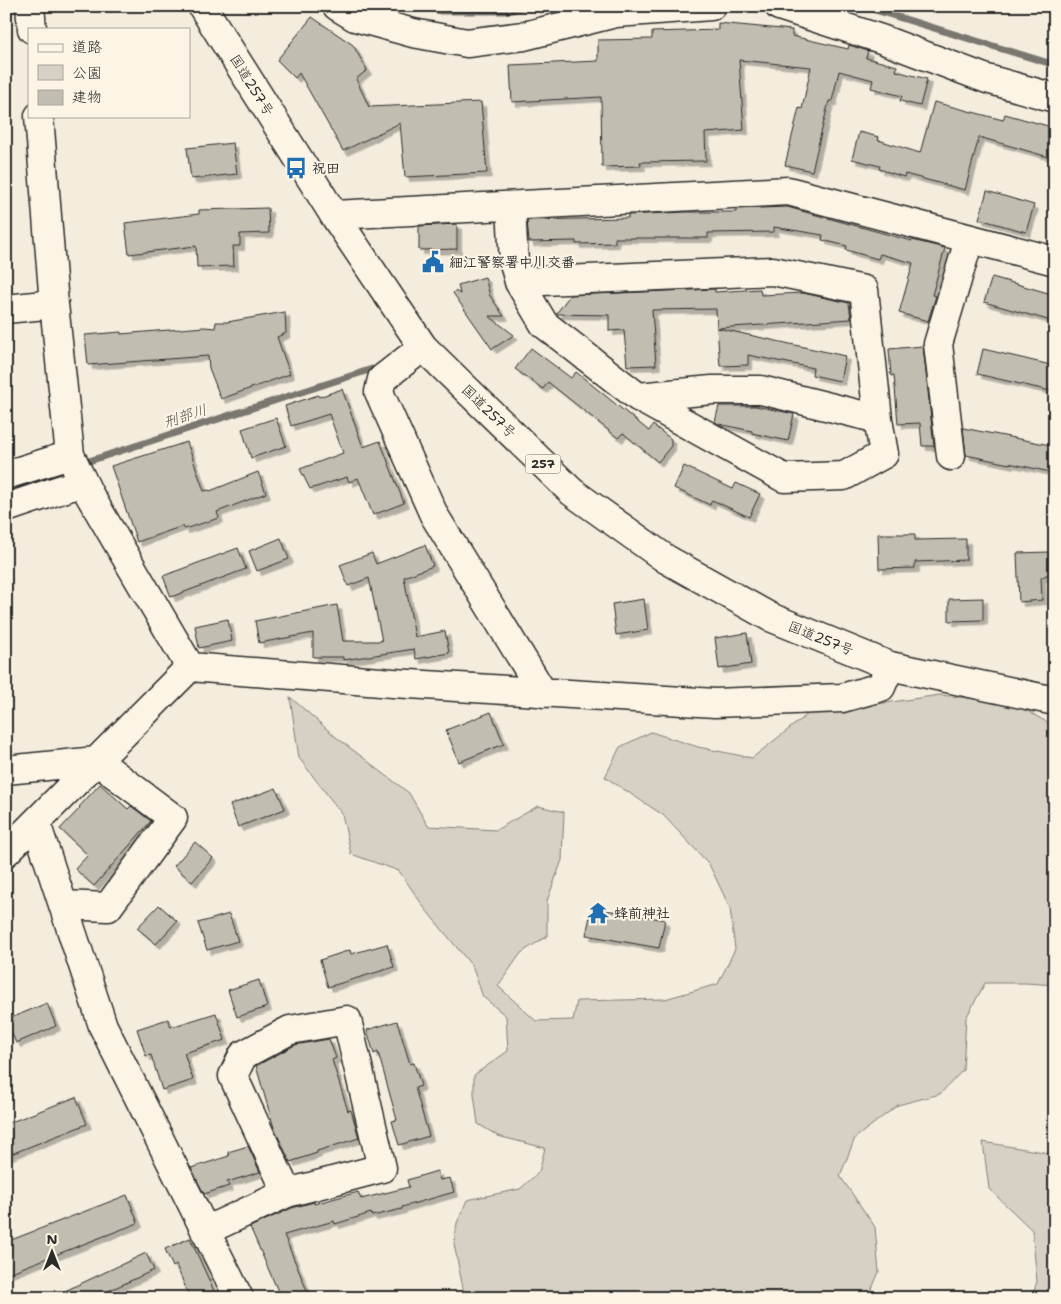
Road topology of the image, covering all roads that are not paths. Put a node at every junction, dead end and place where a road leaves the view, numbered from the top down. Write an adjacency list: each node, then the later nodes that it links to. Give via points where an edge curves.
1 (30, 6): 6 (main road)
2 (202, 6): 10 (main road, 国道257号 / 257)
3 (337, 6): 4 (main road, via 355,17 467,43 524,36 616,13)
4 (711, 6)
5 (779, 6): 7 (main road, via 881,39 987,79)
6 (32, 28)
7 (1055, 98)
8 (39, 118): 14 (main road)
9 (512, 206): 10 (main road); 11 (main road, via 788,191); 13 (main road, via 514,264)
10 (334, 215): 16 (main road, 国道257号 / 257)
11 (969, 240): 12 (main road); 19 (main road, via 938,344)
12 (1055, 262)
13 (519, 282): 17 (main road, via 544,324); 18 (main road, via 773,271 864,290)
14 (54, 304): 15 (main road); 20 (main road)
15 (6, 309)
16 (423, 347): 23 (main road, 国道257号 / 257, via 572,492 666,559 770,617); 25 (main road, via 382,379 379,392 434,516)
17 (638, 397): 18 (main road, via 712,390 761,390); 18 (main road, via 784,478 844,476 884,454)
18 (878, 418)
19 (951, 456)
20 (76, 467): 21 (main road); 22 (main road); 24 (main road)
21 (6, 475)
22 (6, 508)
23 (890, 666): 25 (main road, via 882,687 842,698 715,703); 26 (main road, 国道257号 / 257)
24 (190, 667): 25 (main road); 27 (main road)
25 (543, 693)
26 (1054, 698)
27 (97, 761): 28 (main road); 29 (main road); 31 (main road, via 174,818 108,907)
28 (6, 770)
29 (36, 823): 30 (main road); 31 (main road)
30 (6, 852)
31 (63, 905): 33 (main road, via 103,1026)
32 (287, 1194): 32 (main road, via 382,1168 347,1020 290,1030 243,1055 233,1076); 33 (main road)
33 (205, 1231): 34 (main road)
34 (238, 1298)

